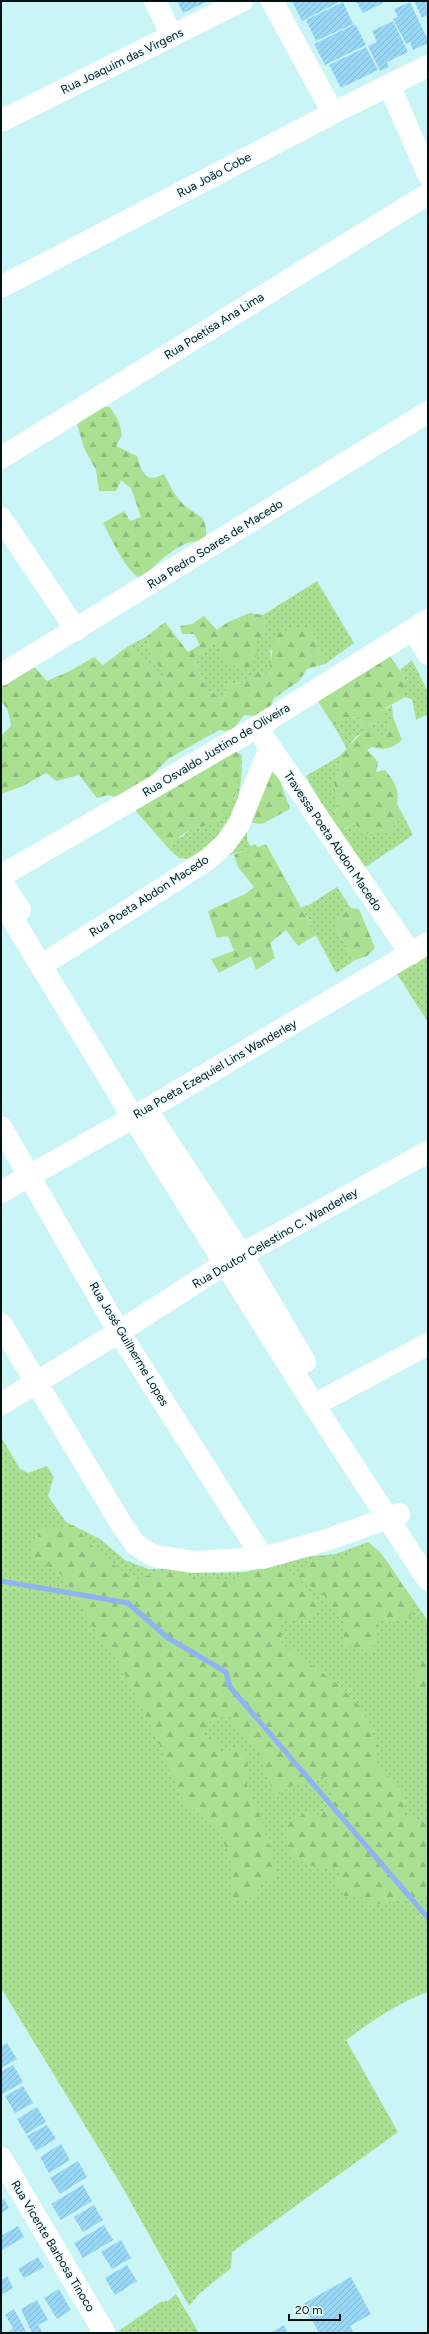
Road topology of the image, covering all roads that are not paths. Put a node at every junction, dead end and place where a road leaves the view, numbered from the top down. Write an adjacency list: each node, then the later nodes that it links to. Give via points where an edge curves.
1 (155, 1): 4 (street)
2 (242, 1): 4 (street, Rua Joaquim das Virgens)
3 (272, 1): 7 (street)
4 (172, 36): 8 (street, Rua Joaquim das Virgens)
5 (428, 66): 6 (street, Rua João Cobe)
6 (389, 85): 7 (street, Rua João Cobe); 9 (street)
7 (333, 113): 11 (street, Rua João Cobe)
8 (1, 121)
9 (428, 174)
10 (428, 194): 13 (street, Rua Poetisa Ana Lima)
11 (1, 287)
12 (428, 412): 16 (street, Rua Pedro Soares de Macedo)
13 (1, 458)
14 (1, 518): 16 (street)
15 (421, 625): 17 (street); 19 (street, Rua Osvaldo Justino de Oliveira)
16 (76, 630): 18 (street, Rua Pedro Soares de Macedo)
17 (428, 654)
18 (1, 675)
19 (257, 727): 20 (street, Travessa Poeta Abdon Macedo); 21 (street, Rua Osvaldo Justino de Oliveira)
20 (270, 748): 24 (street, Travessa Poeta Abdon Macedo); 25 (street, Rua Poeta Abdon Macedo, via 239,824 225,844 207,860)
21 (1, 876)
22 (1, 881): 25 (street)
23 (1, 900): 25 (street)
24 (419, 948): 26 (street, Rua Poeta Ezequiel Lins Wanderley)
25 (46, 962): 26 (street)
26 (140, 1114): 29 (street, Rua Poeta Ezequiel Lins Wanderley); 31 (street)
27 (1, 1127): 29 (street, Rua José Guilherme Lopes)
28 (428, 1152): 31 (street, Rua Doutor Celestino C. Wanderley)
29 (29, 1176): 30 (street, Rua Poeta Ezequiel Lins Wanderley); 33 (street, Rua José Guilherme Lopes)
30 (1, 1192)
31 (234, 1259): 33 (street, Rua Doutor Celestino C. Wanderley); 36 (street)
32 (1, 1324): 35 (street)
33 (119, 1332): 35 (street, Rua Doutor Celestino C. Wanderley); 40 (street, Rua José Guilherme Lopes)
34 (428, 1344): 36 (street)
35 (35, 1383): 37 (street, Rua Doutor Celestino C. Wanderley); 40 (street, via 122,1525 135,1544 145,1552 164,1559 194,1562)
36 (320, 1402): 38 (street)
37 (1, 1404)
38 (394, 1517): 39 (street); 40 (street)
39 (423, 1555): 41 (street)
40 (263, 1558)
41 (428, 1580)
42 (1, 2158): 43 (street, Rua Vicente Barbosa Tinoco, via 104,2332)
43 (101, 2333)

